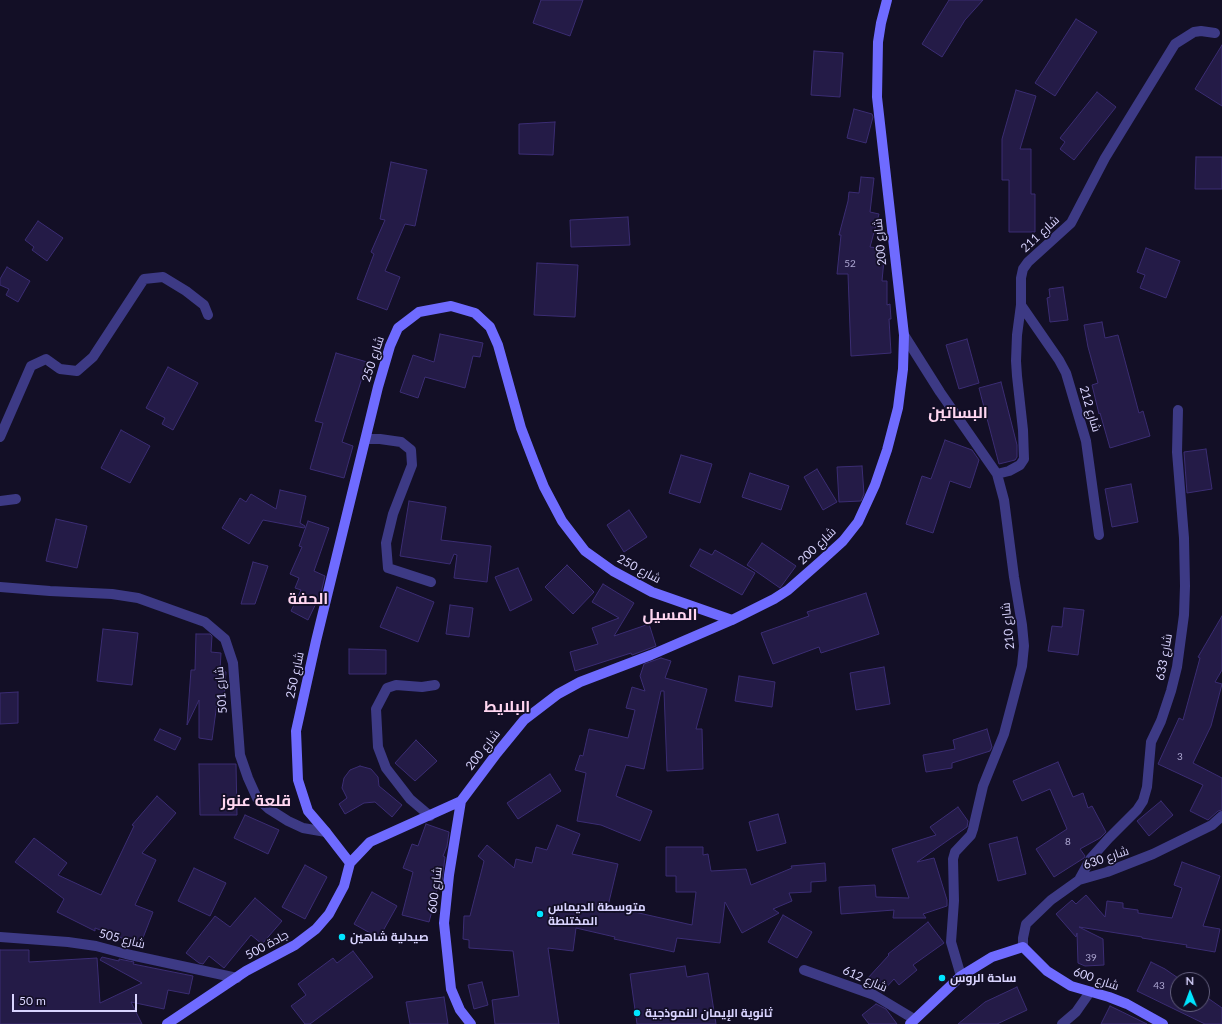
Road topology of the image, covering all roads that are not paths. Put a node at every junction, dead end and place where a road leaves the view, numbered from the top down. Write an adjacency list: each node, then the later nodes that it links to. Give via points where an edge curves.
1 (887, 0): 5 (main road, شارع 200, via 878,42 877,96)
2 (1216, 33): 3 (street, شارع 211, via 1194,32 1175,44 1105,158 1071,223 1028,262 1021,278)
3 (1021, 305): 9 (street, شارع 211, via 1016,361 1024,460 1009,471); 12 (street, شارع 212, via 1066,373 1086,441)
4 (208, 315): 7 (street, via 204,305 163,277 144,279 93,357 77,371 60,369 46,359 31,366)
5 (904, 335): 9 (street, شارع 210); 15 (main road, شارع 200, via 898,408 875,485 858,522 832,552 788,590 759,608)
6 (1178, 410): 22 (street, شارع 633, via 1177,452 1185,586 1177,666 1161,721 1151,742 1143,802 1091,858)
7 (0, 437)
8 (366, 439): 13 (street, via 401,442 411,450 412,465 393,514 386,543 388,568); 15 (main road, شارع 250, via 378,387 398,328 419,312 451,306 475,313 490,327 498,345 521,428 553,506 585,551 613,571 646,588 691,607); 20 (main road, شارع 250, via 296,731 298,780 308,811)
9 (997, 474): 26 (street, شارع 210, via 1003,490 1024,646 1022,666 1004,734 983,786 971,835 952,859 954,906 950,942)
10 (16, 499): 11 (street)
11 (0, 502)
12 (1099, 535)
13 (431, 582)
14 (0, 587): 20 (street, شارع 501, via 138,598 205,622 225,639 233,663 240,755 258,798 269,809 288,821 303,828)
15 (732, 620): 17 (main road, شارع 200, via 580,682 558,694 524,720)
16 (435, 685): 18 (street, via 396,685 387,688 376,709 378,747 386,768 410,799)
17 (461, 801): 18 (main road, شارع 200); 31 (main road, شارع 600, via 444,923 451,989 460,1010)
18 (430, 816): 21 (main road, شارع 200, via 370,842)
19 (1222, 816): 22 (street, شارع 630, via 1212,825 1154,854)
20 (326, 832): 21 (main road, شارع 250)
21 (350, 863): 27 (main road, جادة 500, via 344,886 329,914 316,929 295,945)
22 (1079, 880): 24 (street, شارع 630, via 1050,900 1026,924)
23 (0, 937): 27 (street, شارع 505, via 96,946)
24 (1023, 947): 26 (main road, via 992,956); 28 (main road, شارع 600, via 1047,971 1071,986)
25 (804, 970): 29 (street, شارع 612, via 874,995)
26 (961, 976): 29 (main road)
27 (237, 978): 30 (main road, جادة 500)
28 (1090, 992): 32 (street, via 1076,1012); 33 (main road, شارع 600, via 1127,1004)
29 (912, 1021)
30 (167, 1024)
31 (471, 1024)
32 (1062, 1024)
33 (1162, 1024)

